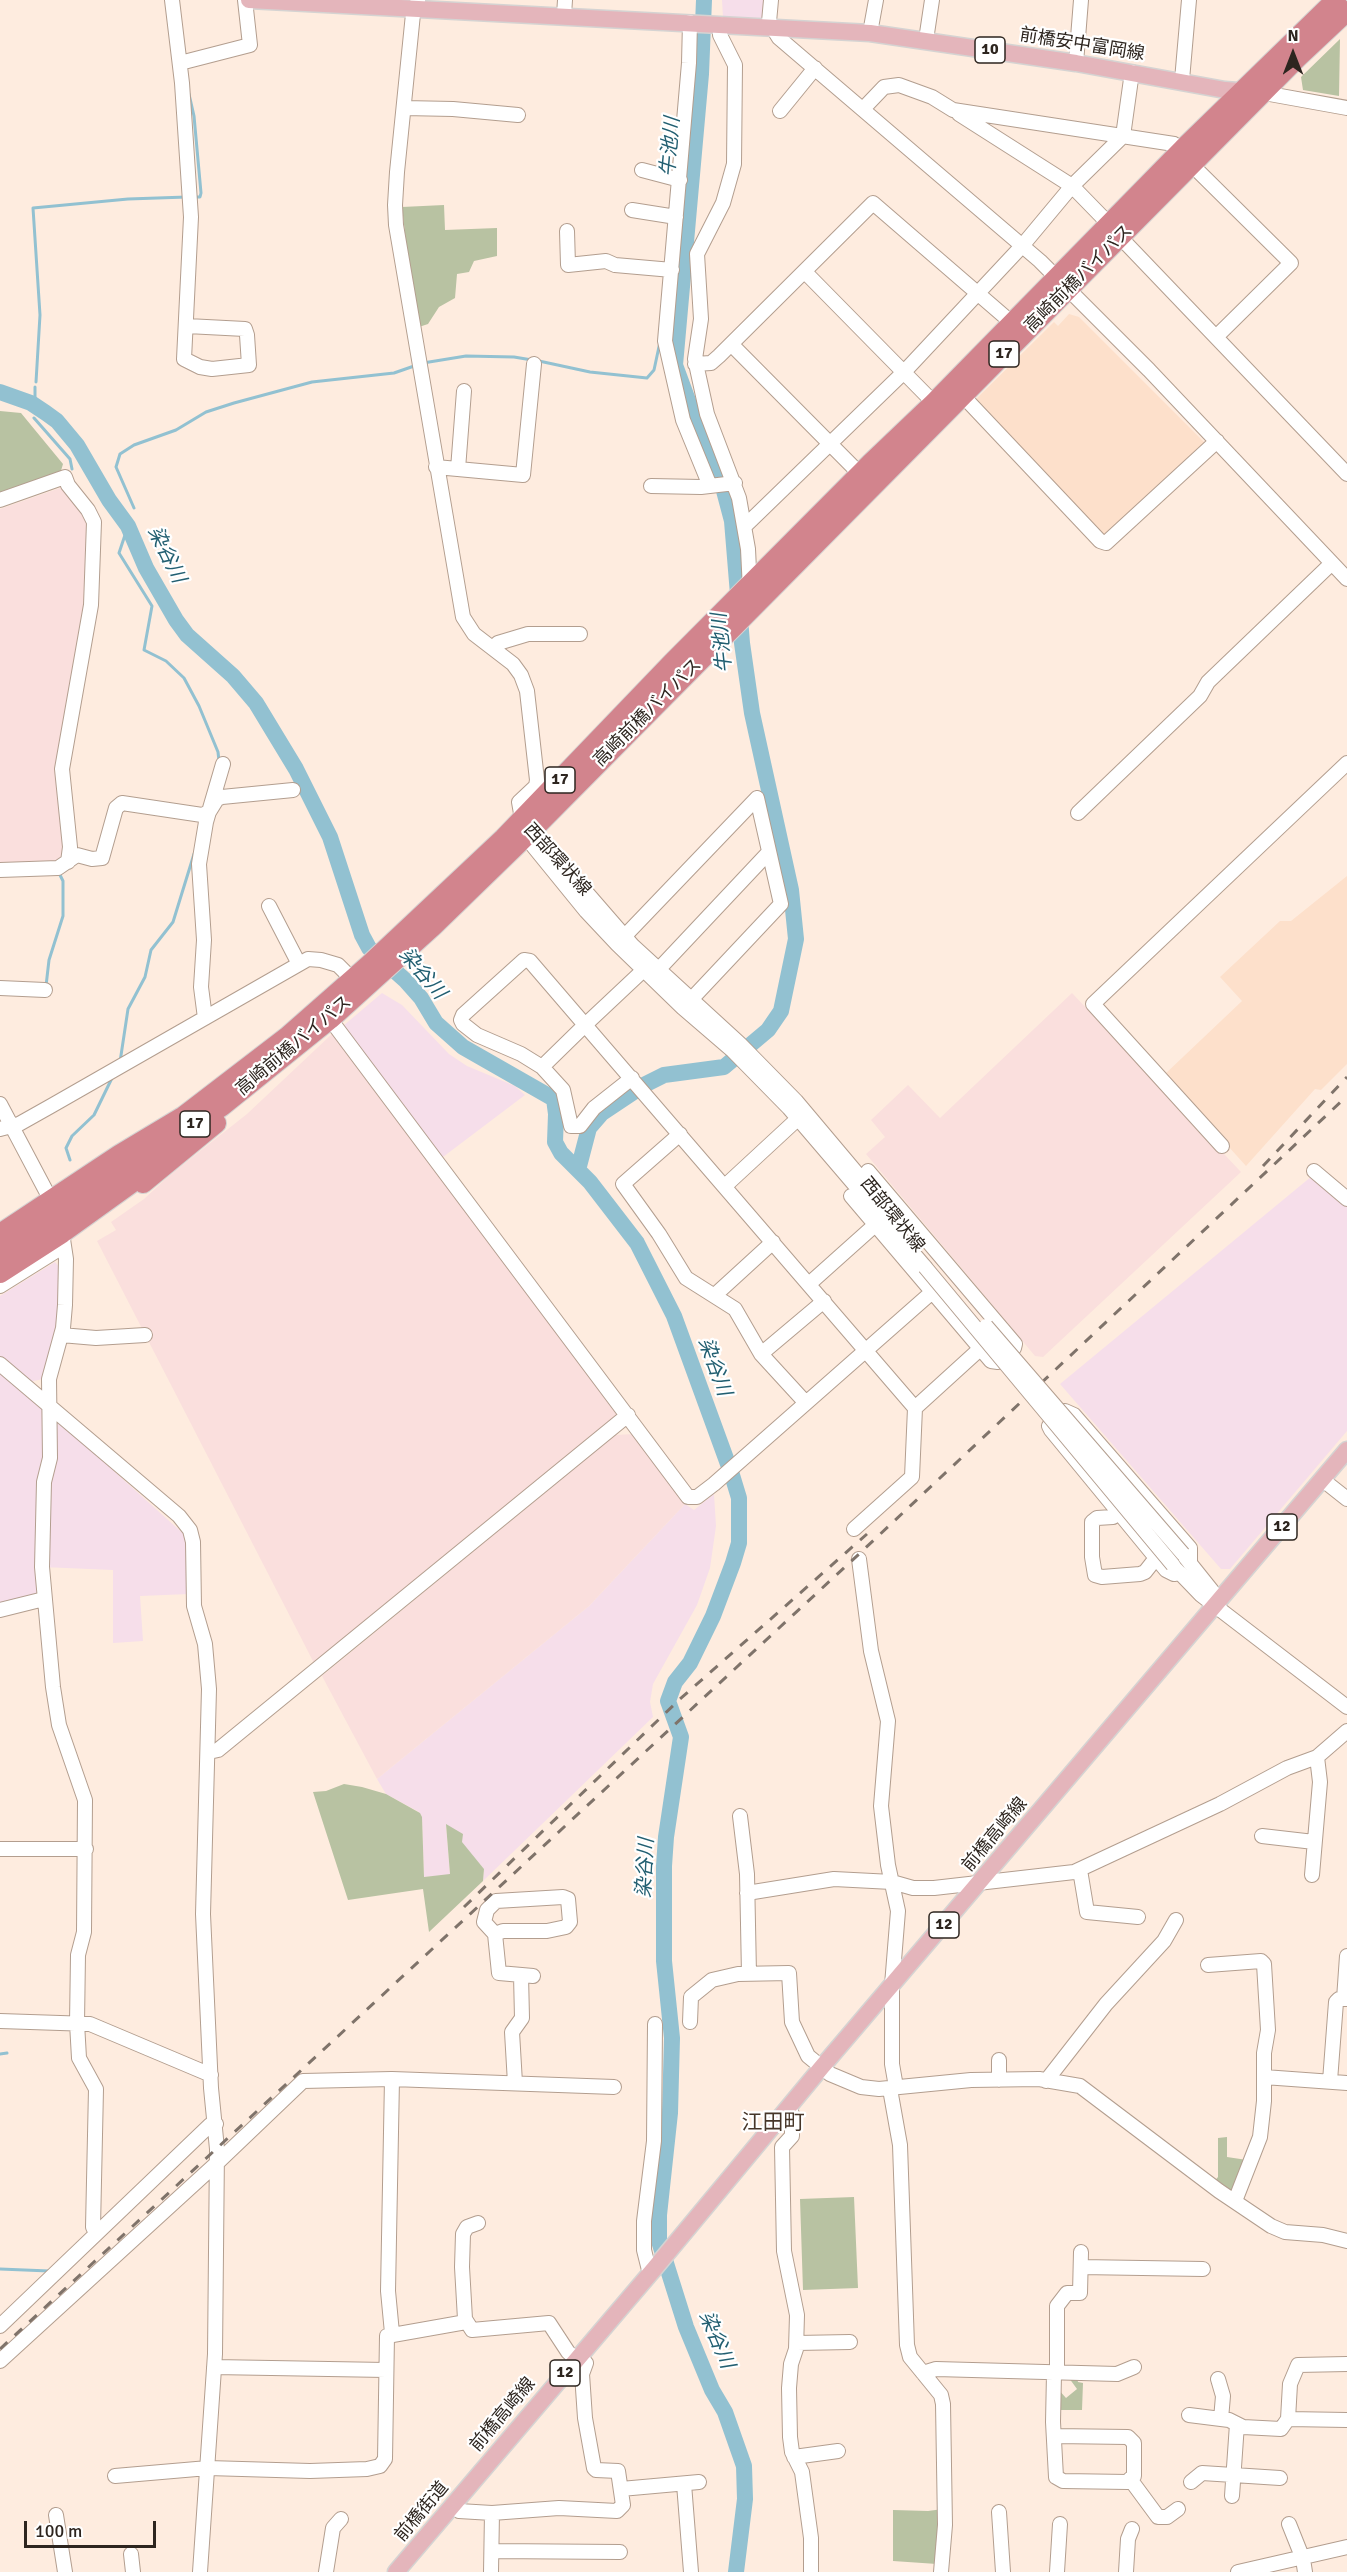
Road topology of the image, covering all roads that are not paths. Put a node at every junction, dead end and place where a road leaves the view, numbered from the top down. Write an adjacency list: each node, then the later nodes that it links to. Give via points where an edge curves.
1 (172, 0): 18 (street)
2 (244, 0): 18 (street, via 249,46)
3 (249, 0): 10 (main road, 10)
4 (771, 0): 15 (street)
5 (876, 0): 16 (street)
6 (932, 0): 17 (street)
7 (1081, 0): 19 (street)
8 (1189, 0): 22 (street)
9 (1336, 0): 23 (highway, 高崎前橋バイパス / 17)
10 (417, 5): 11 (main road, 10); 25 (street)
11 (564, 8): 13 (main road, 10)
12 (1347, 11): 24 (highway, 高崎前橋バイパス / 17)
13 (692, 23): 14 (main road, 10); 34 (street)
14 (717, 24): 15 (main road, 前橋安中富岡線 / 10); 50 (street, via 735,65 734,164 723,203 697,254 701,309)
15 (772, 27): 16 (main road, 前橋安中富岡線 / 10); 20 (street, via 779,38)
16 (870, 33): 17 (main road, 前橋安中富岡線 / 10)
17 (926, 40): 19 (main road, 前橋安中富岡線 / 10)
18 (180, 63): 46 (street, via 191,228)
19 (1076, 63): 21 (main road, 前橋安中富岡線 / 10)
20 (815, 68): 27 (street); 29 (street)
21 (1132, 72): 22 (main road, 前橋安中富岡線 / 10); 31 (street)
22 (1182, 81): 23 (main road, 前橋安中富岡線 / 10)
23 (1241, 92): 24 (main road, 前橋安中富岡線 / 10); 32 (highway, 高崎前橋バイパス / 17)
24 (1264, 93): 26 (street); 32 (highway, 高崎前橋バイパス / 17)
25 (404, 108): 30 (street); 57 (street, via 396,225)
26 (1347, 108)
27 (863, 109): 28 (street, via 880,89 899,85); 40 (street)
28 (953, 110): 31 (street); 35 (street)
29 (780, 111)
30 (518, 115)
31 (1123, 136): 32 (street, via 1174,144); 35 (street)
32 (1188, 157): 38 (highway, 高崎前橋バイパス / 17); 47 (street, via 1291,263)
33 (642, 170): 34 (street)
34 (680, 180): 37 (street)
35 (1072, 186): 38 (street); 40 (street)
36 (632, 210): 37 (street)
37 (676, 217): 41 (street)
38 (1114, 230): 43 (highway, 高崎前橋バイパス / 17); 47 (street)
39 (567, 231): 41 (street, via 568,265 606,261)
40 (1022, 246): 43 (street); 44 (street)
41 (672, 270): 63 (street, via 666,351 683,420)
42 (806, 272): 44 (street, via 873,203); 48 (street); 51 (street)
43 (1062, 285): 45 (highway, 高崎前橋バイパス / 17); 53 (highway, 高崎前橋バイパス / 17); 55 (street)
44 (979, 293): 45 (street); 51 (street)
45 (1012, 322): 54 (highway, 高崎前橋バイパス / 17)
46 (187, 326): 46 (street, via 184,359 188,362 212,369 249,365 245,329)
47 (1216, 337): 60 (street)
48 (731, 344): 50 (street, via 711,363); 56 (street)
49 (534, 364): 58 (street, via 523,475)
50 (695, 364): 61 (street, via 712,429)
51 (904, 372): 54 (street); 56 (street)
52 (464, 391): 58 (street)
53 (963, 396): 55 (street, via 1106,543); 68 (highway, 高崎前橋バイパス / 17)
54 (934, 403): 59 (highway, 高崎前橋バイパス / 17)
55 (1217, 441): 66 (street)
56 (829, 444): 59 (street); 65 (street)
57 (436, 467): 58 (street); 70 (street, via 463,617 474,634)
58 (458, 469)
59 (860, 474): 68 (highway, 高崎前橋バイパス / 17)
60 (1347, 474)
61 (734, 483): 63 (street); 65 (street)
62 (651, 486): 63 (street)
63 (711, 486)
64 (0, 500): 78 (street, via 65,477 94,522 91,605 62,769)
65 (745, 526): 68 (street)
66 (1332, 563): 67 (street); 75 (street)
67 (1347, 579)
68 (742, 606): 76 (highway, 高崎前橋バイパス / 17)
69 (580, 634): 70 (street, via 528,634)
70 (493, 648): 76 (street, via 517,669 527,691 537,780 536,786 519,802)
71 (1347, 763): 100 (street, via 1093,1004)
72 (223, 764): 74 (street)
73 (293, 790): 74 (street, via 222,797)
74 (209, 812): 78 (street, via 202,815 122,803 116,808 102,858 77,855); 89 (street, via 199,872)
75 (1078, 813)
76 (527, 828): 81 (street, 西部環状線); 84 (highway, 高崎前橋バイパス / 17)
77 (769, 852): 81 (street, via 757,798); 83 (street); 88 (street, via 781,904)
78 (68, 862): 79 (street, via 58,868)
79 (0, 870)
80 (269, 906): 82 (street)
81 (621, 940): 83 (street, 西部環状線)
82 (299, 964): 85 (street, via 312,959 327,961); 89 (street)
83 (651, 968): 88 (street, 西部環状線); 91 (street)
84 (374, 970): 85 (highway, 高崎前橋バイパス / 17); 90 (highway, 高崎前橋バイパス / 17)
85 (353, 980): 105 (highway, 高崎前橋バイパス / 17)
86 (0, 988): 87 (street)
87 (45, 990)
88 (687, 1004): 96 (street, 西部環状線, via 736,1047)
89 (205, 1018): 97 (street, via 116,1071)
90 (330, 1019): 92 (highway, 高崎前橋バイパス / 17); 126 (street)
91 (585, 1025): 93 (street); 93 (street, via 526,959 462,1017 463,1024 477,1035); 94 (street)
92 (272, 1067): 105 (highway, 高崎前橋バイパス / 17, via 222,1106 188,1140); 105 (highway, via 251,1094 106,1214)
93 (542, 1067): 94 (street, via 563,1090 569,1124 574,1127)
94 (633, 1080): 98 (street)
95 (0, 1104): 97 (street)
96 (802, 1115): 99 (street, 西部環状線); 101 (street, 西部環状線); 103 (street)
97 (6, 1127): 105 (street)
98 (680, 1134): 103 (street); 115 (street, via 623,1184 686,1278)
99 (835, 1145): 110 (street, 西部環状線); 119 (street, via 860,1162 1015,1346 996,1363)
100 (1222, 1146)
101 (842, 1171): 106 (street, via 845,1187); 110 (street, 西部環状線)
102 (1314, 1171): 104 (street)
103 (725, 1186): 108 (street)
104 (1347, 1199)
105 (60, 1217): 107 (highway, 高崎前橋バイパス / 17); 109 (highway, 高崎前橋バイパス / 17); 111 (highway); 113 (street); 117 (street, via 66,1273)
106 (875, 1225): 112 (street); 114 (street)
107 (0, 1234)
108 (773, 1242): 112 (street); 115 (street)
109 (0, 1255)
110 (929, 1265): 134 (street, bridge)
111 (0, 1273)
112 (809, 1284): 116 (street)
113 (0, 1286)
114 (931, 1293): 119 (street); 120 (street)
115 (715, 1295): 121 (street, via 735,1309)
116 (824, 1301): 120 (street); 121 (street)
117 (61, 1335): 118 (street); 124 (street, via 49,1379)
118 (145, 1335)
119 (981, 1348): 125 (street)
120 (865, 1350): 123 (street); 125 (street)
121 (761, 1354): 123 (street)
122 (0, 1364): 124 (street)
123 (805, 1402): 126 (street, via 697,1497 688,1497)
124 (50, 1408): 135 (street, via 50,1458 44,1482); 140 (street, via 179,1516 190,1530 194,1606 208,1666)
125 (915, 1408): 131 (street, via 912,1477)
126 (628, 1415): 140 (street, via 227,1743)
127 (1347, 1450): 128 (main road, 前橋高崎線 / 12)
128 (1323, 1480): 129 (street); 136 (main road, 前橋高崎線 / 12)
129 (1347, 1499)
130 (1119, 1513): 132 (street); 132 (street, via 1092,1522 1095,1575 1140,1574); 134 (street, via 1051,1430 1051,1423 1065,1411 1074,1415 1190,1548)
131 (854, 1529)
132 (1156, 1558): 134 (street, via 1169,1572)
133 (860, 1559): 149 (street, via 871,1651 888,1721 881,1806)
134 (1181, 1564): 136 (street, via 1201,1594)
135 (44, 1599): 137 (street); 146 (street, via 59,1725 85,1800)
136 (1216, 1605): 138 (street); 150 (main road, 前橋高崎線 / 12)
137 (0, 1610)
138 (1347, 1707)
139 (1347, 1731): 141 (street)
140 (209, 1752): 167 (street, via 203,1914)
141 (1317, 1757): 144 (street, via 1320,1782); 147 (street)
142 (740, 1816): 151 (street)
143 (1262, 1836): 144 (street)
144 (1314, 1842): 148 (street)
145 (0, 1849): 146 (street)
146 (86, 1849): 162 (street)
147 (1080, 1870): 150 (street); 152 (street, via 1087,1912)
148 (1312, 1875)
149 (892, 1882): 150 (street, via 913,1888); 151 (street, via 834,1879); 158 (street, via 898,1923)
150 (979, 1883): 158 (main road, 前橋高崎線 / 12)
151 (747, 1893): 157 (street)
152 (1138, 1917)
153 (1176, 1920): 171 (street, via 1164,1941 1106,2004)
154 (495, 1934): 154 (street, via 566,1927 570,1922 569,1901 563,1897 497,1900 487,1910 484,1922); 173 (street, via 497,1971 527,1975 521,2021 512,2032)
155 (1347, 1956): 159 (street)
156 (1208, 1965): 168 (street, via 1263,1962 1268,2023)
157 (748, 1974): 161 (street, via 718,1977 700,1987 691,1997); 166 (street, via 789,1973 792,2022 808,2056)
158 (892, 1985): 166 (main road, 前橋高崎線 / 12); 176 (street)
159 (1346, 1999): 164 (street, via 1336,2002)
160 (0, 2021): 162 (street)
161 (690, 2022)
162 (77, 2023): 167 (street, via 105,2029); 182 (street, via 79,2058 96,2088)
163 (656, 2024): 187 (street, via 654,2140 644,2221 644,2250)
164 (1340, 2042): 172 (street)
165 (999, 2060): 170 (street)
166 (821, 2068): 176 (street, via 861,2087); 177 (main road, 前橋高崎線 / 12)
167 (211, 2074): 178 (street)
168 (1264, 2078): 172 (street); 180 (street, via 1260,2137)
169 (392, 2079): 173 (street); 179 (street, via 303,2081); 190 (street, via 388,2291)
170 (999, 2080): 171 (street); 176 (street)
171 (1046, 2081): 180 (street, via 1080,2086)
172 (1330, 2081): 174 (street)
173 (514, 2083): 175 (street)
174 (1347, 2083)
175 (614, 2087)
176 (893, 2088): 199 (street, via 900,2145 907,2345 910,2357)
177 (788, 2108): 187 (main road, 前橋高崎線 / 12); 192 (street, via 792,2114 792,2136 782,2147 784,2251 796,2302)
178 (216, 2124): 179 (street); 182 (street, via 210,2125)
179 (217, 2163): 193 (street); 196 (street)
180 (1235, 2201): 183 (street, via 1277,2229)
181 (478, 2223): 188 (street, via 467,2227 463,2234)
182 (96, 2233): 189 (street)
183 (1347, 2241)
184 (1082, 2252): 185 (street)
185 (1081, 2267): 186 (street); 200 (street, via 1080,2293 1066,2293 1057,2306)
186 (1203, 2270)
187 (652, 2271): 194 (main road, 前橋高崎線 / 12)
188 (466, 2322): 190 (street); 194 (street, via 475,2332 549,2323 568,2352)
189 (0, 2326)
190 (392, 2333): 198 (street, via 387,2338)
191 (850, 2342): 192 (street)
192 (797, 2343): 209 (street, via 789,2388 790,2446)
193 (0, 2361)
194 (581, 2361): 213 (main road, 前橋高崎線 / 12); 219 (street, via 594,2468 618,2471)
195 (1347, 2364): 204 (street, via 1298,2365 1290,2384)
196 (214, 2367): 198 (street); 210 (street)
197 (1134, 2367): 200 (street, via 1117,2374)
198 (386, 2370): 210 (street, via 385,2459 380,2466 310,2471)
199 (923, 2373): 200 (street, via 936,2370); 243 (street, via 941,2395 943,2404 945,2526)
200 (1054, 2374): 207 (street)
201 (1218, 2379): 203 (street, via 1222,2392)
202 (1189, 2415): 203 (street)
203 (1221, 2419): 206 (street)
204 (1288, 2419): 205 (street); 206 (street, via 1279,2430)
205 (1347, 2420)
206 (1237, 2424): 212 (street)
207 (1055, 2436): 215 (street, via 1056,2477 1063,2481); 215 (street, via 1128,2437 1134,2443 1134,2476)
208 (838, 2451): 209 (street)
209 (794, 2457): 242 (street, via 802,2472)
210 (208, 2468): 211 (street); 237 (street)
211 (115, 2476)
212 (1234, 2476): 214 (street); 217 (street, via 1202,2474); 220 (street)
213 (476, 2478): 221 (main road, 前橋街道 / 12)
214 (1280, 2478)
215 (1130, 2479): 222 (street, via 1158,2517 1167,2517)
216 (699, 2482): 218 (street)
217 (1191, 2482)
218 (684, 2484): 219 (street); 241 (street)
219 (621, 2489): 224 (street, via 623,2504 617,2511 559,2508)
220 (1232, 2496)
221 (452, 2507): 224 (street); 239 (main road, 前橋街道 / 12)
222 (1178, 2509)
223 (999, 2512): 244 (street)
224 (492, 2513): 231 (street)
225 (56, 2516): 235 (street)
226 (341, 2519): 238 (street, via 333,2528)
227 (1060, 2524): 245 (street)
228 (1289, 2524): 234 (street)
229 (1132, 2529): 246 (street)
230 (1347, 2547): 234 (street)
231 (492, 2551): 232 (street); 240 (street)
232 (620, 2552)
233 (131, 2554): 236 (street)
234 (1304, 2565): 247 (street, via 1273,2563)
235 (65, 2572)
236 (133, 2572)
237 (200, 2572)
238 (326, 2572)
239 (396, 2572)
240 (491, 2572)
241 (691, 2572)
242 (811, 2572)
243 (941, 2572)
244 (1003, 2572)
245 (1057, 2572)
246 (1126, 2572)
247 (1238, 2572)

